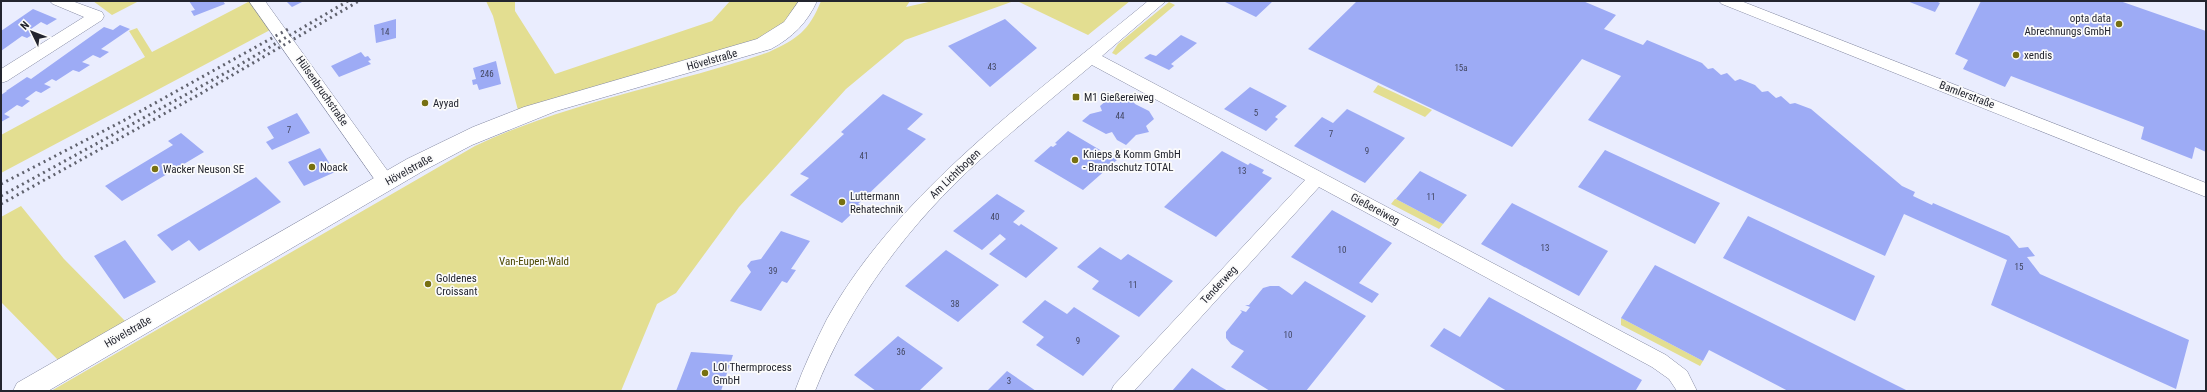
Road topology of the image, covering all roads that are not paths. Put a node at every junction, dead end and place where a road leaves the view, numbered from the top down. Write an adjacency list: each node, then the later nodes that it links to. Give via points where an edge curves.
1 (58, 1): 7 (street, via 96,16)
2 (256, 1): 9 (street, Hülsenbruchstraße)
3 (808, 1): 9 (main road, Hövelstraße, via 796,23 764,44 521,115 472,136)
4 (1158, 1): 6 (street, Am Lichtbogen)
5 (1727, 1): 10 (street, Bamlerstraße)
6 (1090, 57): 8 (street, Gießereiweg); 12 (street, Am Lichtbogen, via 974,155 891,243 840,315 814,364)
7 (1, 77)
8 (1317, 178): 13 (street, Tenderweg); 14 (street, Gießereiweg, via 1659,361 1680,376)
9 (386, 182): 11 (main road, Hövelstraße)
10 (2206, 190)
11 (26, 391)
12 (805, 391)
13 (1121, 391)
14 (1687, 391)

